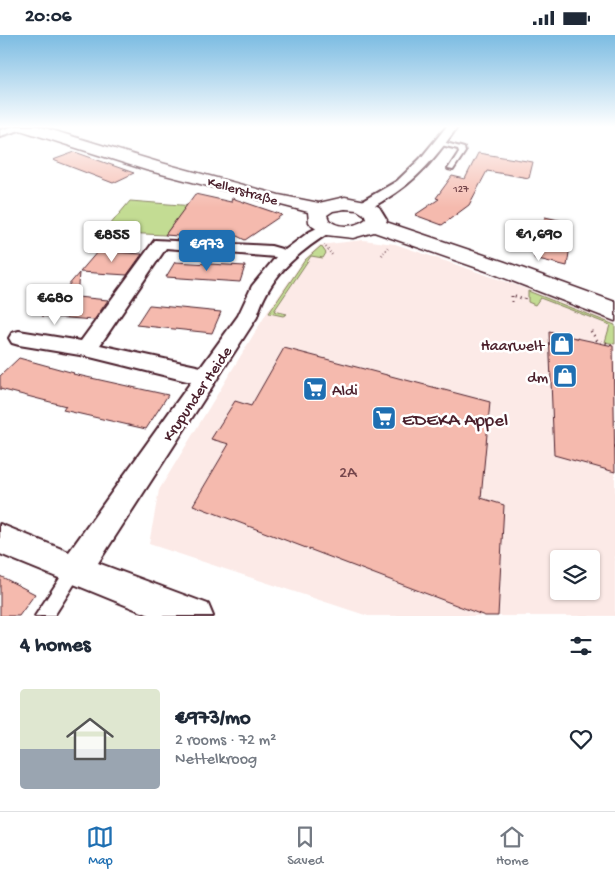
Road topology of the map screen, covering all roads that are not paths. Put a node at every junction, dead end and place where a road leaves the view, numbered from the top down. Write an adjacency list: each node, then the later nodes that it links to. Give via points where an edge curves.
1 (109, 153): 6 (main road, Kellerstraße)
2 (430, 153): 5 (street, via 402,184)
3 (461, 153): 4 (lane)
4 (451, 169)
5 (364, 206): 6 (main road, Kellerstraße, via 345,203); 7 (main road, via 376,215)
6 (320, 209): 8 (main road, via 317,219)
7 (373, 225): 8 (main road, via 361,231); 10 (main road)
8 (324, 235): 9 (street, Krupunder Heide, via 300,244)
9 (287, 255): 12 (street, via 161,243); 13 (street, Krupunder Heide, via 250,302 247,317)
10 (615, 312)
11 (19, 338): 12 (street)
12 (86, 349): 13 (street)
13 (207, 377): 15 (street, Krupunder Heide)
14 (0, 539): 15 (street)
15 (75, 570): 16 (lane, Krupunder Heide); 17 (street)
16 (44, 616)
17 (196, 616)

